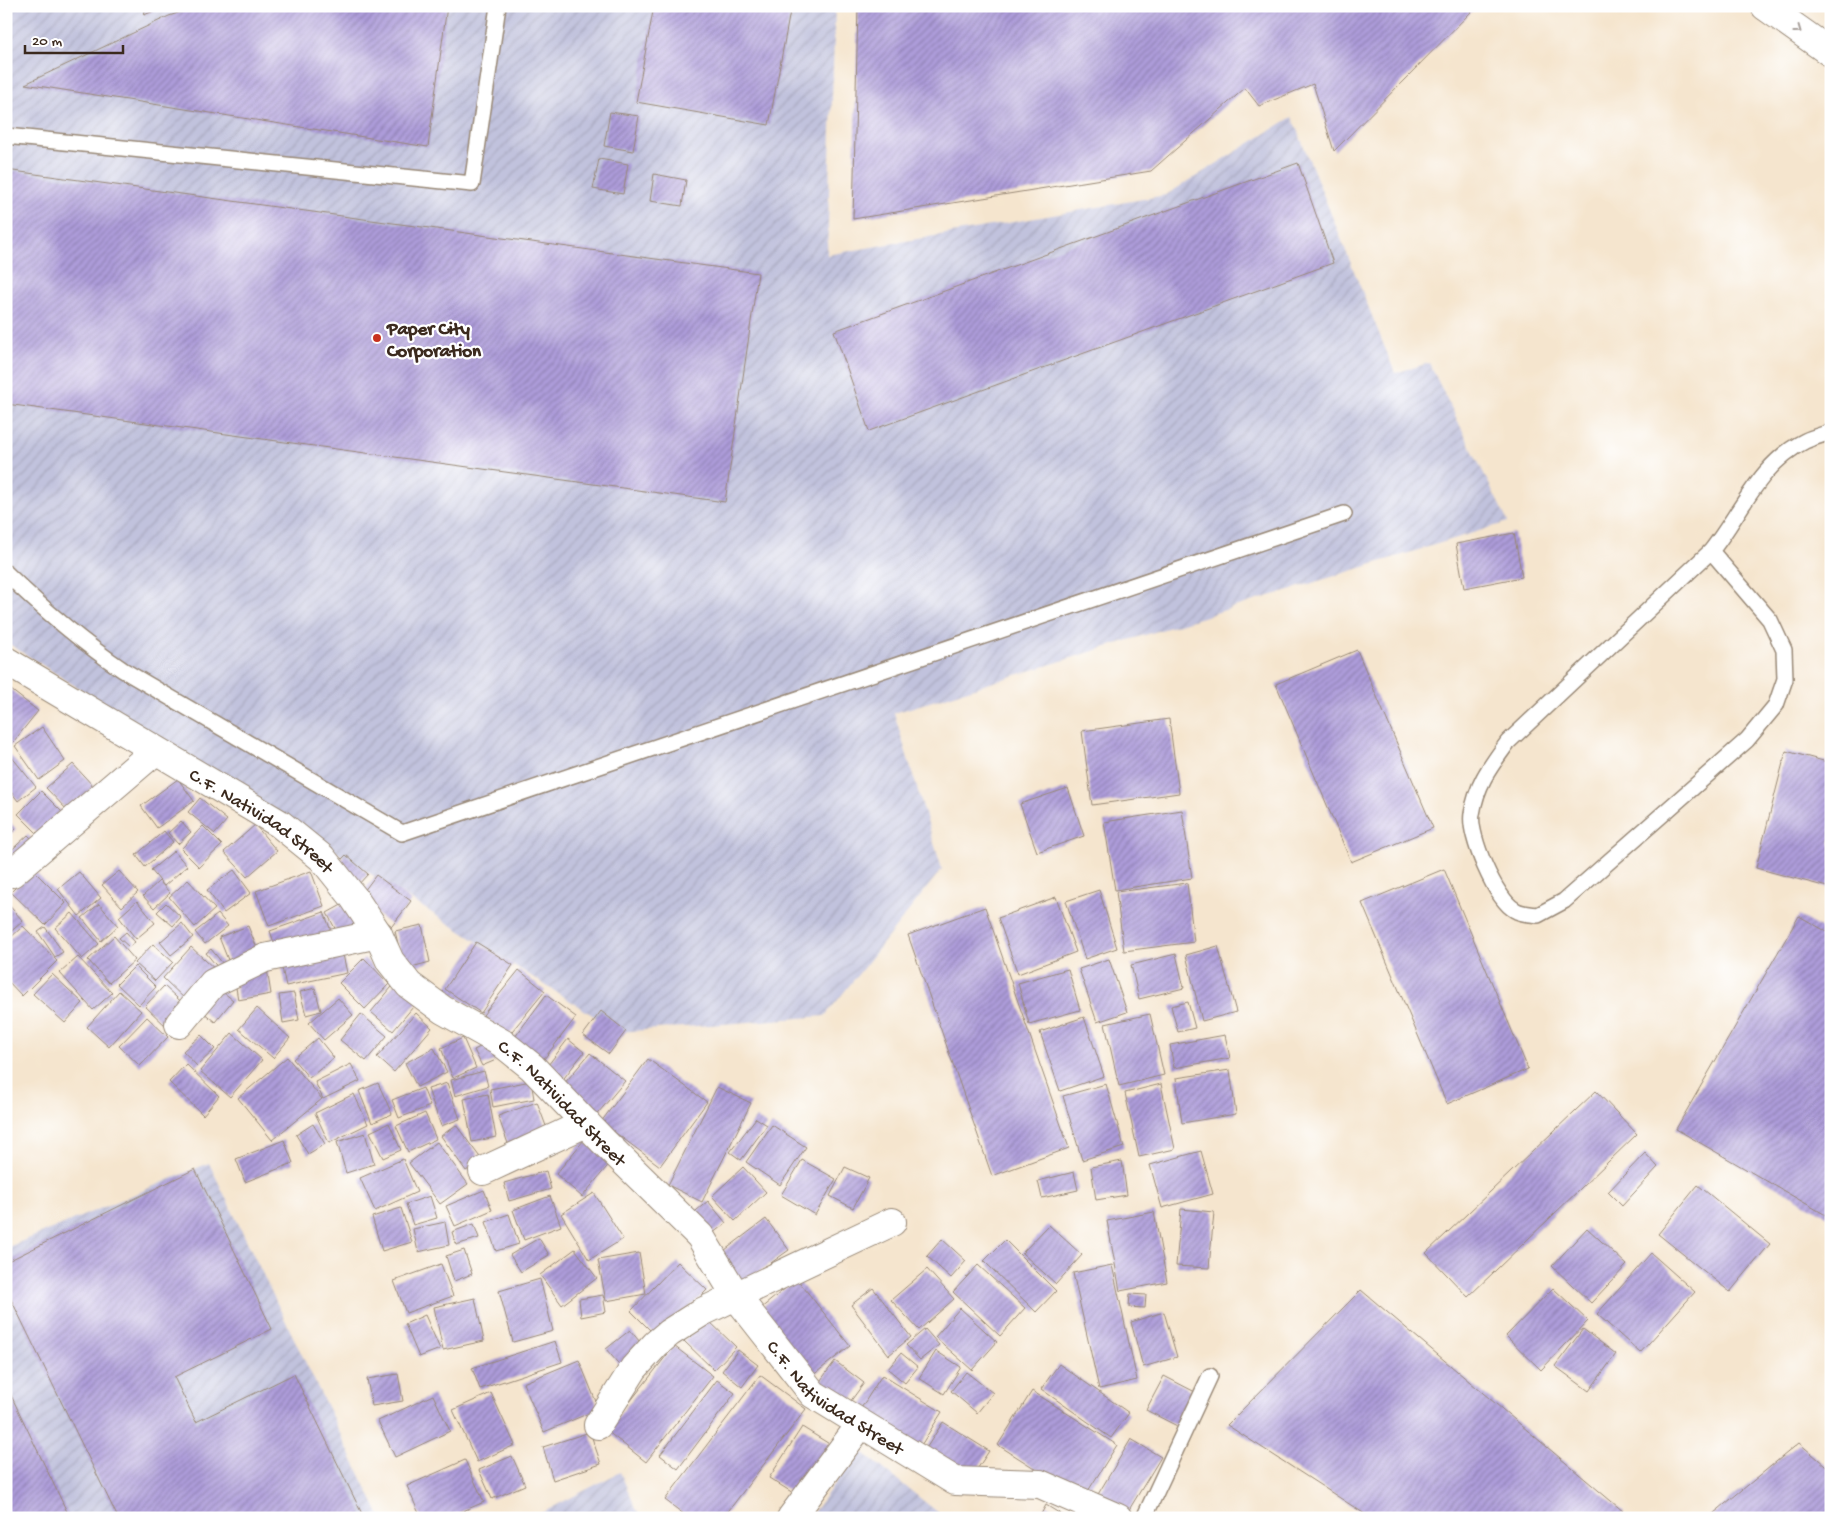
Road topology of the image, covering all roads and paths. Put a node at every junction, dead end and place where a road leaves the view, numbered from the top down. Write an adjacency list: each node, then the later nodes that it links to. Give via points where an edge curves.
1 (498, 6): 4 (lane, via 472,184)
2 (1766, 6): 3 (street, one-way to 3)
3 (1831, 53)
4 (6, 136)
5 (1831, 432): 7 (lane, via 1805,441 1767,469)
6 (1344, 514): 8 (lane, via 402,833 123,670 59,623)
7 (1711, 551): 7 (lane, via 1770,620 1784,650 1785,679 1776,705 1747,740 1564,902 1538,915 1515,911 1497,892 1479,851 1471,816 1483,776 1508,742)
8 (6, 573)
9 (6, 661): 10 (street, C.F. Natividad Street)
10 (155, 751): 11 (street); 12 (street, C.F. Natividad Street, via 280,824 322,858)
11 (12, 873)
12 (378, 934): 13 (street, via 265,958 213,983); 14 (street, C.F. Natividad Street, via 390,961 408,985 502,1043 532,1067)
13 (179, 1024)
14 (586, 1123): 15 (street); 17 (street, C.F. Natividad Street, via 700,1236)
15 (482, 1171)
16 (892, 1222): 17 (street)
17 (736, 1296): 19 (street, C.F. Natividad Street, via 813,1394); 20 (street, via 702,1312 656,1344 634,1368)
18 (1210, 1376): 23 (lane)
19 (861, 1424): 21 (street); 22 (street, C.F. Natividad Street, via 955,1481 1040,1484)
20 (598, 1425)
21 (791, 1518)
22 (1118, 1518)
23 (1144, 1518)

